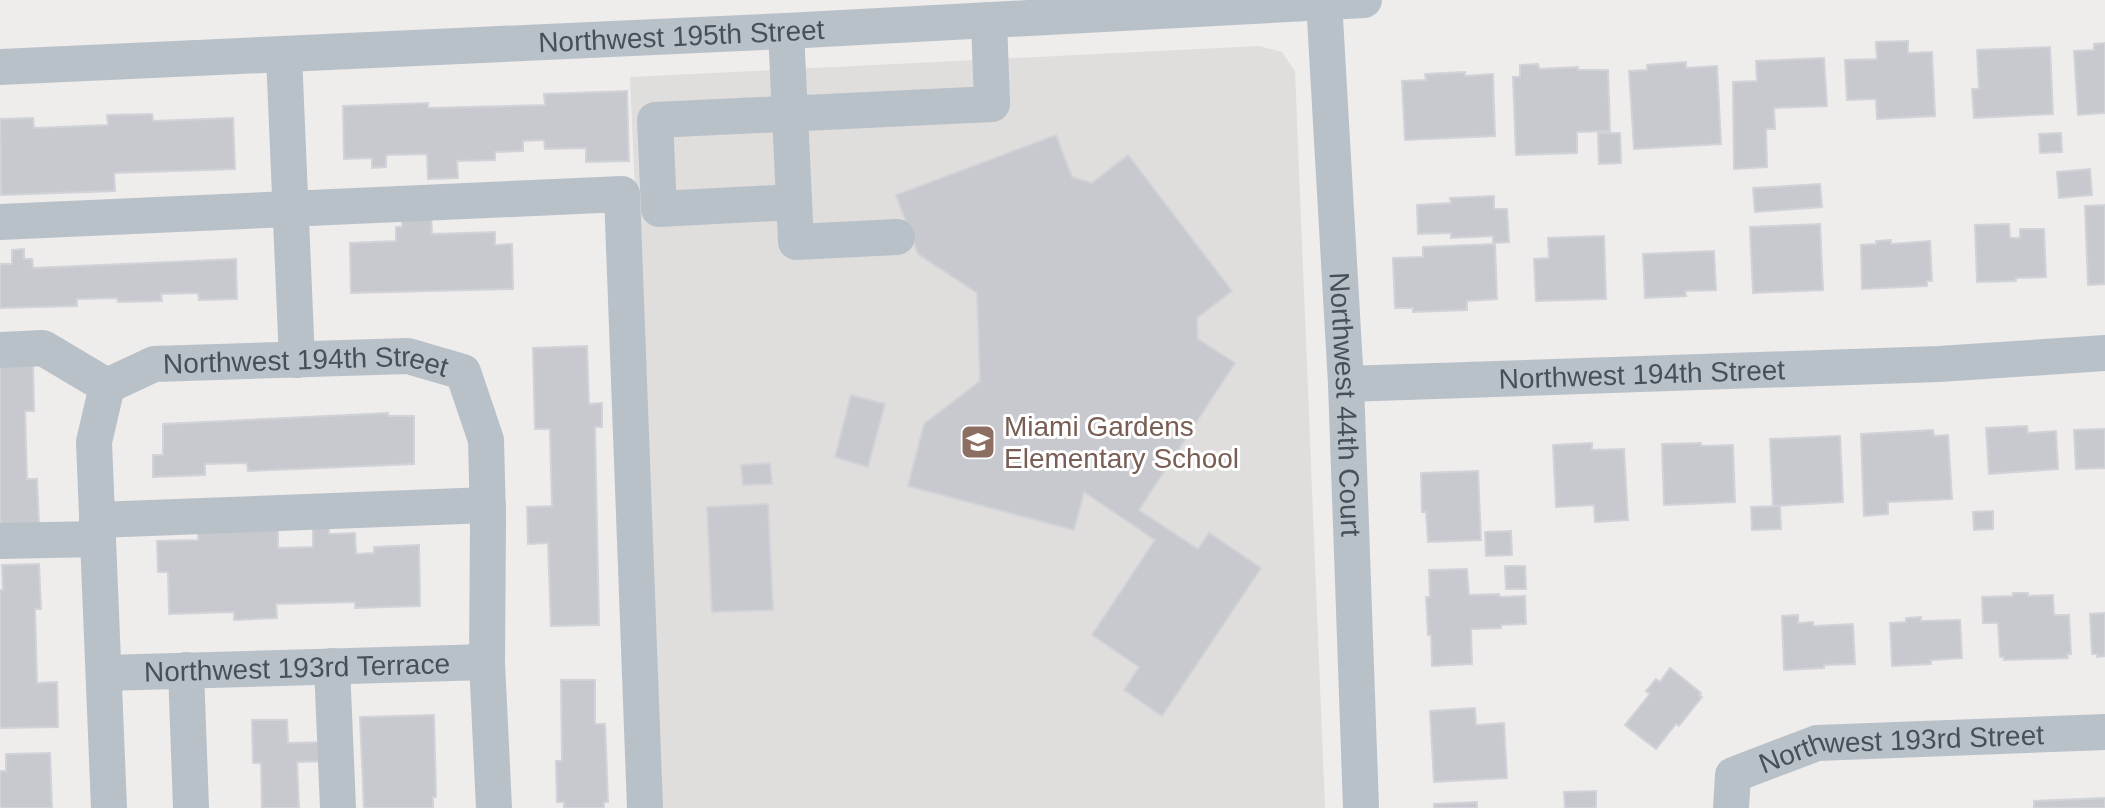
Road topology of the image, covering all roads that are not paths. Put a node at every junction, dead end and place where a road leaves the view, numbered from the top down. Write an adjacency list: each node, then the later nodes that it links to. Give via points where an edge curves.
1 (1364, 0): 2 (street, Northwest 195th Street)
2 (1324, 1): 3 (street, Northwest 195th Street); 15 (street, Northwest 44th Court)
3 (989, 20): 4 (street, Northwest 195th Street); 7 (street, via 992,104)
4 (786, 31): 5 (street, Northwest 195th Street); 7 (street)
5 (284, 55): 6 (street, Northwest 195th Street); 9 (street)
6 (0, 67)
7 (790, 114): 8 (street); 8 (street, via 655,120 659,209)
8 (794, 202): 11 (street, via 796,242)
9 (290, 209): 10 (street); 14 (street); 29 (street, via 622,194)
10 (0, 222)
11 (897, 237)
12 (0, 350): 16 (street, via 43,348)
13 (2105, 353): 15 (street, Northwest 194th Street, via 1939,364)
14 (297, 360): 16 (street, Northwest 194th Street, via 154,364); 17 (street, Northwest 194th Street, via 408,356 463,372 486,440)
15 (1346, 384): 30 (street, Northwest 44th Court)
16 (107, 386): 18 (street, via 94,442)
17 (488, 512): 18 (street); 20 (street)
18 (98, 529): 19 (street); 23 (street)
19 (0, 541)
20 (487, 662): 21 (street, Northwest 193rd Terrace); 28 (street)
21 (332, 666): 22 (street, Northwest 193rd Terrace); 27 (street)
22 (186, 670): 23 (street, Northwest 193rd Terrace); 26 (street)
23 (105, 673): 25 (street)
24 (2105, 732): 31 (street, Northwest 193rd Street, via 1817,743 1733,775)
25 (109, 808)
26 (191, 808)
27 (338, 808)
28 (494, 808)
29 (645, 808)
30 (1361, 808)
31 (1731, 808)

